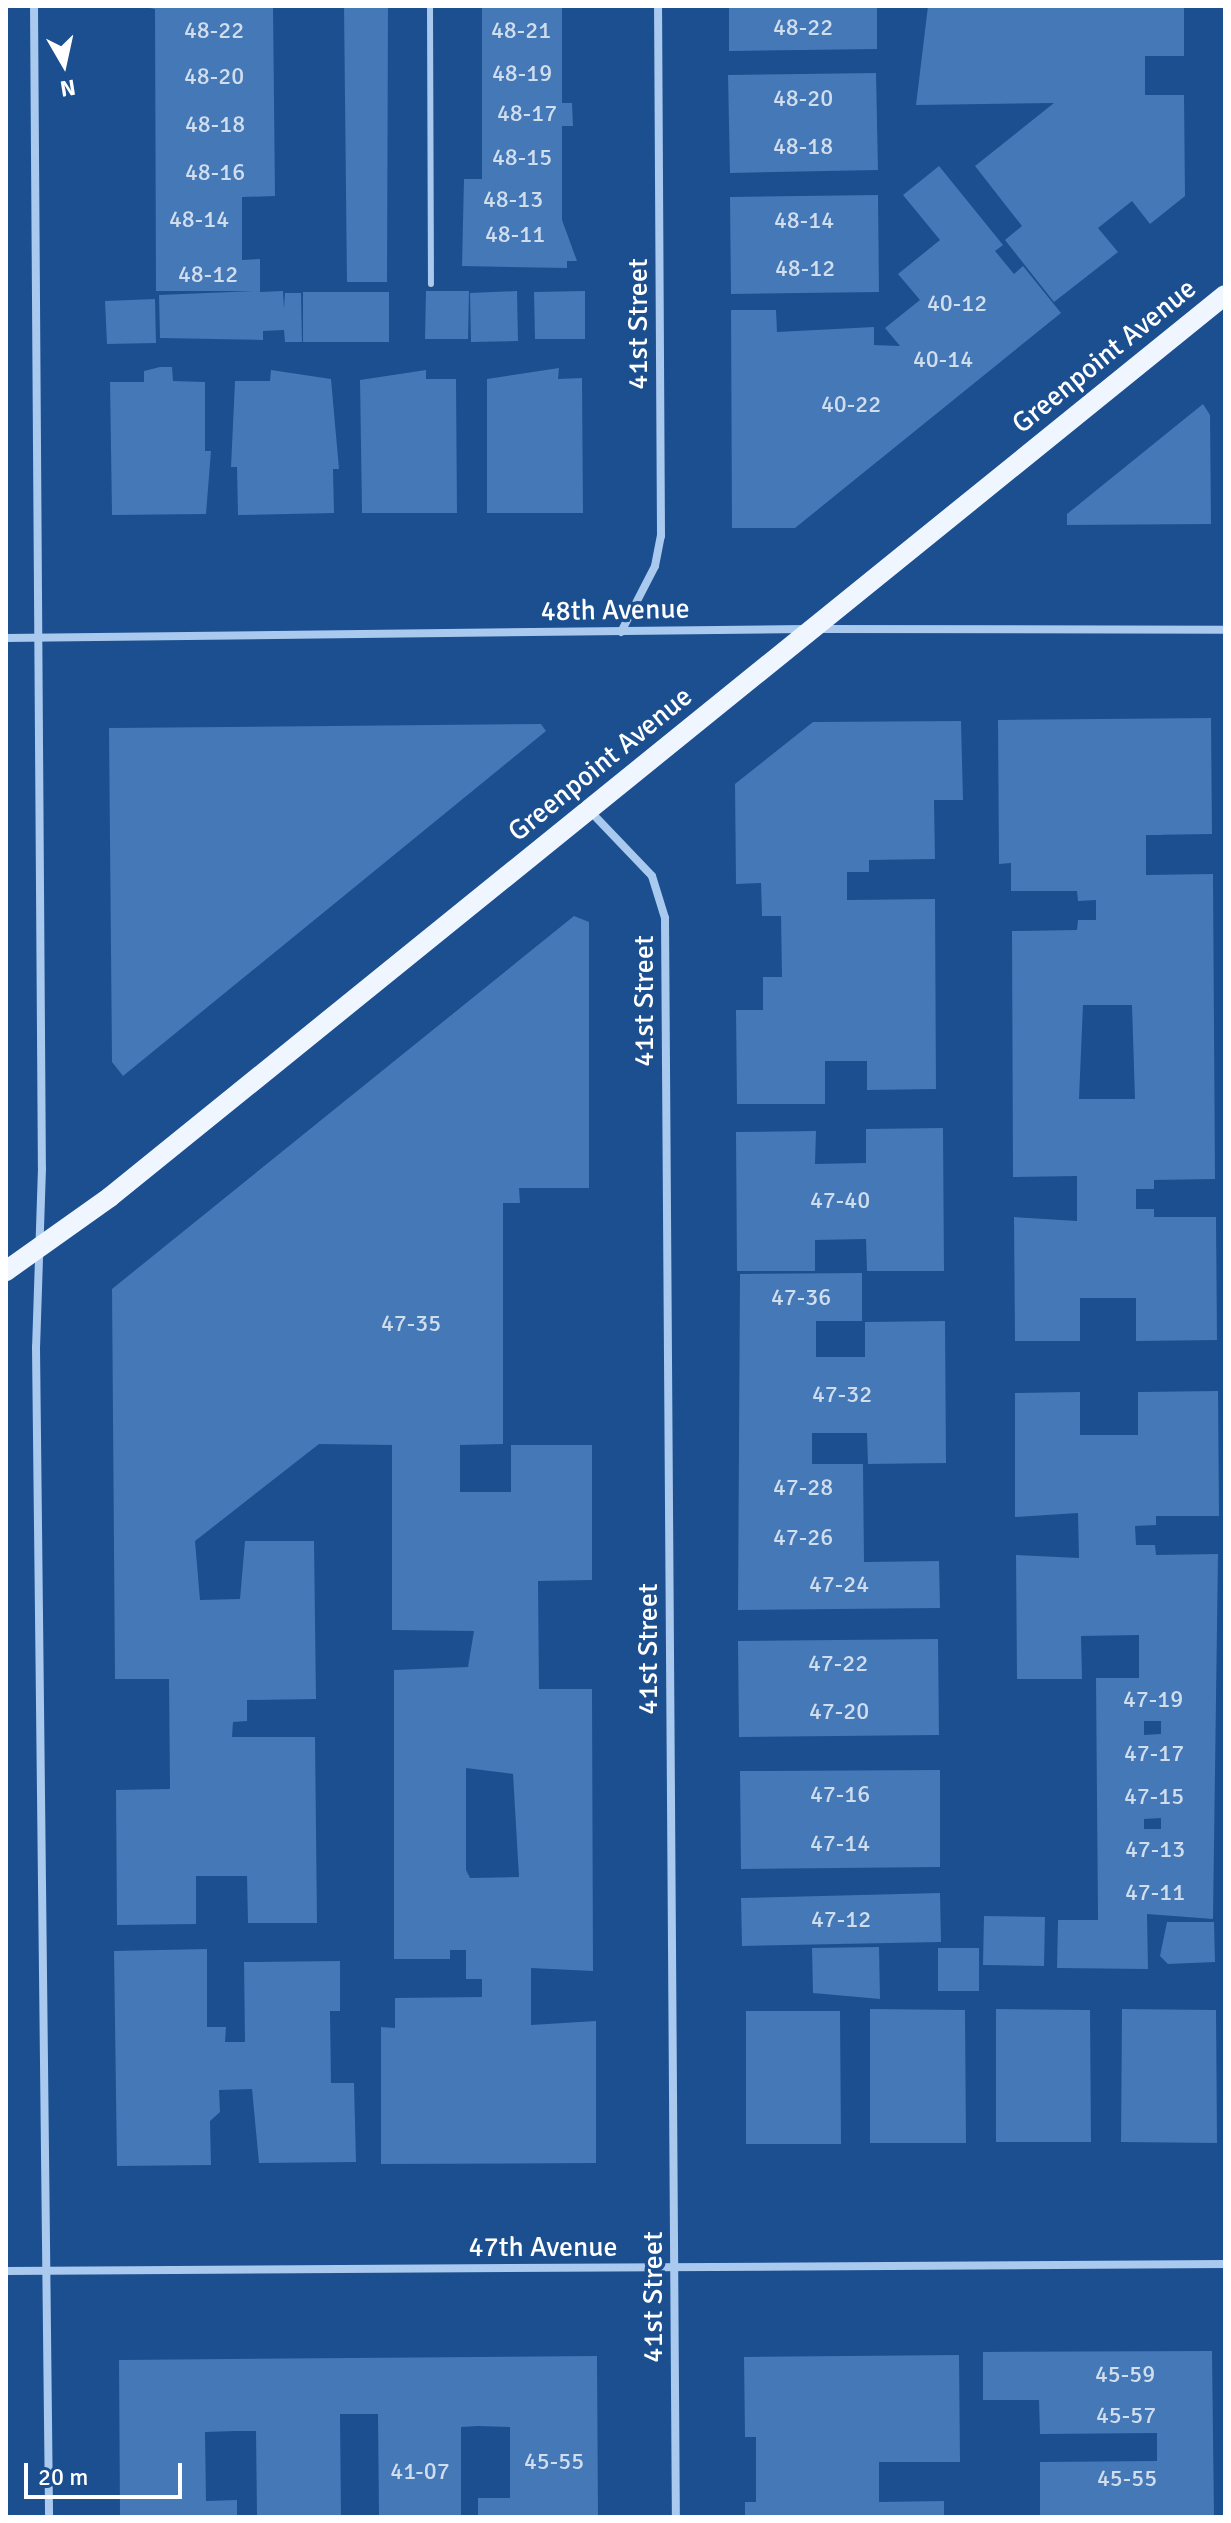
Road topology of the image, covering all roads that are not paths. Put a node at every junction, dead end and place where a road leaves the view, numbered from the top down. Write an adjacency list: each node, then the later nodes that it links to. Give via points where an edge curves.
1 (34, 6): 10 (street)
2 (430, 6): 4 (lane)
3 (658, 6): 8 (street, 41st Street, via 661,536 655,566)
4 (431, 284)
5 (1225, 295): 6 (main road, Greenpoint Avenue)
6 (810, 629): 7 (street, 48th Avenue); 8 (street, 48th Avenue); 11 (main road, Greenpoint Avenue)
7 (1225, 630)
8 (621, 632): 10 (street, 48th Avenue)
9 (6, 638): 10 (street, 48th Avenue)
10 (39, 638): 12 (street)
11 (588, 809): 12 (main road, Greenpoint Avenue, via 110,1197); 15 (street, 41st Street, via 652,876 665,918)
12 (40, 1246): 13 (main road, Greenpoint Avenue); 17 (street)
13 (6, 1271)
14 (1225, 2264): 15 (street, 47th Avenue)
15 (675, 2268): 17 (street, 47th Avenue); 19 (street, 41st Street)
16 (6, 2271): 17 (street, 47th Avenue)
17 (47, 2271): 18 (street)
18 (49, 2517)
19 (676, 2517)

